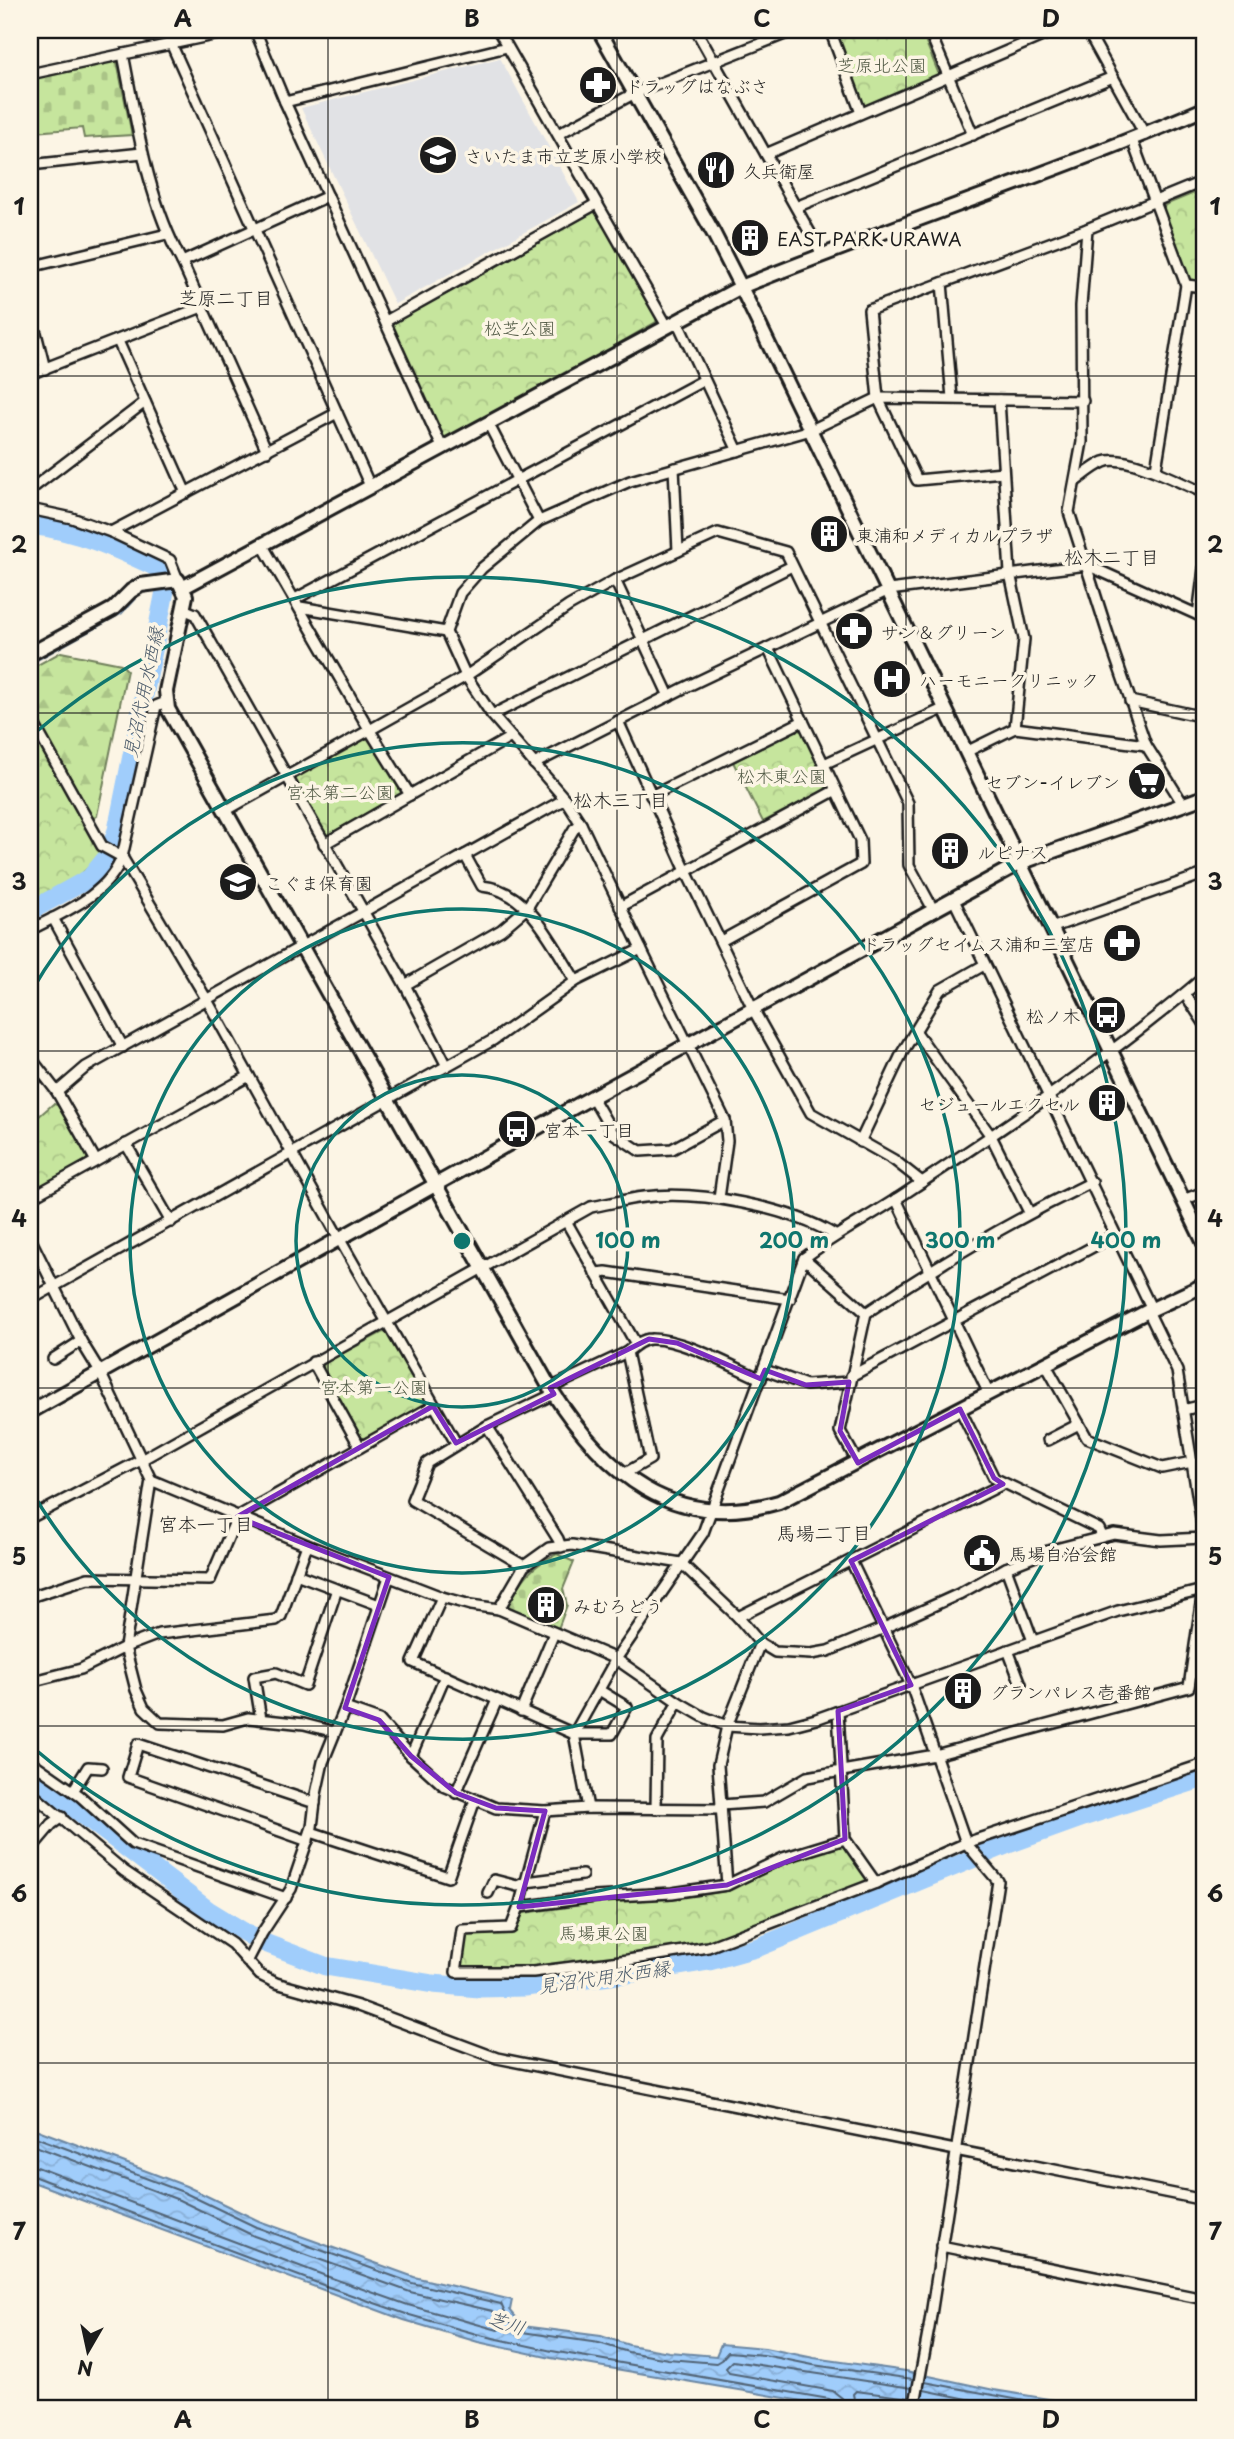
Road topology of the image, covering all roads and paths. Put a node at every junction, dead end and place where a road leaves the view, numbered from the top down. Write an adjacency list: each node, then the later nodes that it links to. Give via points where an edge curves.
1 (165, 30): 14 (street)
2 (237, 30): 14 (street)
3 (255, 30): 22 (street)
4 (498, 30): 15 (street)
5 (599, 30): 21 (street)
6 (696, 30): 17 (street)
7 (795, 30): 17 (street)
8 (830, 30): 24 (street)
9 (929, 30): 19 (street)
10 (1056, 30): 19 (street)
11 (1087, 30): 20 (street)
12 (1200, 30): 13 (street)
13 (1204, 38)
14 (172, 45): 16 (street); 37 (street)
15 (507, 47): 22 (street); 25 (street)
16 (123, 54): 18 (street); 29 (street)
17 (714, 61): 21 (street); 30 (street)
18 (30, 74)
19 (948, 76): 24 (street); 26 (street)
20 (1113, 77): 26 (street); 27 (street)
21 (635, 93): 25 (street); 45 (street)
22 (285, 102): 33 (street)
23 (1204, 109): 27 (street)
24 (861, 113): 30 (street)
25 (558, 134): 35 (street)
26 (973, 135): 36 (street)
27 (1145, 135): 28 (street)
28 (1132, 140): 34 (street); 40 (street)
29 (142, 153): 31 (street); 39 (street)
30 (765, 154): 36 (street)
31 (30, 165)
32 (1204, 181): 34 (street)
33 (328, 196): 37 (street); 48 (street)
34 (1155, 202): 38 (street); 44 (street)
35 (596, 204): 48 (street); 49 (street)
36 (796, 207): 40 (street)
37 (253, 228): 41 (street); 60 (street)
38 (1087, 229): 43 (street); 58 (street, via 1081,306)
39 (167, 234): 41 (street); 42 (street)
40 (821, 254): 45 (street)
41 (182, 262): 47 (street)
42 (30, 267)
43 (942, 283): 55 (street, via 869,310); 56 (street)
44 (1186, 285): 46 (street); 67 (street)
45 (741, 287): 49 (street); 62 (street)
46 (1204, 287)
47 (202, 307): 51 (street); 64 (street)
48 (386, 321): 63 (street)
49 (672, 323): 54 (street); 61 (street)
50 (30, 334): 52 (street, via 36,332)
51 (118, 341): 52 (street); 59 (street)
52 (45, 369): 53 (street)
53 (30, 374)
54 (705, 380): 65 (street); 69 (street)
55 (878, 398): 56 (street); 62 (street); 68 (street, via 917,480)
56 (952, 398): 57 (street)
57 (999, 400): 58 (street); 68 (street)
58 (1083, 401): 70 (street)
59 (145, 402): 72 (street); 73 (street)
60 (337, 413): 64 (street); 71 (street)
61 (488, 423): 63 (street); 69 (street)
62 (811, 430): 65 (street); 86 (street)
63 (442, 447): 71 (street)
64 (267, 451): 73 (street)
65 (738, 451): 66 (street)
66 (674, 468): 76 (street, via 630,481); 79 (street)
67 (1156, 469): 70 (street, via 1105,461); 74 (street)
68 (1003, 472): 83 (street)
69 (517, 479): 76 (street); 87 (street)
70 (1076, 481): 80 (street, via 1069,512)
71 (370, 486): 78 (street)
72 (30, 490)
73 (186, 493): 77 (street)
74 (1204, 493)
75 (30, 509): 77 (street)
76 (539, 521): 91 (street, via 482,568 460,593)
77 (111, 532): 85 (street, via 170,560)
78 (262, 544): 85 (street); 87 (street)
79 (678, 551): 81 (street, via 718,533 786,552); 84 (street)
80 (1087, 565): 83 (street); 89 (street); 97 (street)
81 (792, 566): 90 (street); 92 (street)
82 (1204, 569): 89 (street)
83 (1010, 573): 86 (street); 105 (street, via 1024,639)
84 (615, 580): 92 (street); 95 (street)
85 (180, 584): 88 (street, via 186,596); 94 (street, via 141,585 113,609)
86 (890, 590): 90 (street); 99 (street)
87 (298, 603): 91 (street); 106 (street)
88 (183, 609): 98 (street); 113 (street, via 195,614)
89 (1201, 615)
90 (821, 623): 93 (street); 108 (street)
91 (446, 632): 95 (street)
92 (643, 640): 96 (street); 100 (street)
93 (768, 648): 96 (street); 104 (street)
94 (30, 654)
95 (466, 676): 100 (street); 106 (street)
96 (669, 696): 103 (street)
97 (1130, 701): 102 (street); 109 (street)
98 (166, 702): 120 (street); 124 (street, via 156,706)
99 (945, 708): 108 (street); 110 (street)
100 (492, 715): 107 (street)
101 (30, 717): 124 (street, via 102,846)
102 (1204, 717)
103 (618, 721): 111 (street); 116 (street)
104 (803, 722): 112 (street); 116 (street)
105 (1015, 728): 109 (street); 110 (street)
106 (369, 729): 113 (street); 115 (street)
107 (511, 737): 111 (street); 115 (street)
108 (878, 740): 112 (street); 131 (street, via 908,803 909,865)
109 (1146, 746): 119 (street)
110 (966, 752): 125 (street)
111 (534, 764): 118 (street)
112 (824, 764): 114 (street)
113 (286, 776): 120 (street); 122 (street)
114 (836, 790): 126 (street); 136 (street, via 860,840 861,864)
115 (410, 795): 122 (street)
116 (651, 796): 126 (street)
117 (1204, 797): 119 (street)
118 (565, 799): 121 (street); 123 (street)
119 (1183, 804): 125 (street)
120 (225, 811): 137 (street)
121 (581, 824): 129 (street); 130 (street)
122 (324, 844): 132 (street)
123 (465, 856): 130 (street, via 482,886); 132 (street)
124 (122, 857): 133 (street, via 102,889); 144 (street)
125 (1020, 863): 128 (street); 134 (street)
126 (686, 871): 129 (street); 136 (street)
127 (1204, 874): 134 (street)
128 (954, 900): 131 (street); 139 (street)
129 (620, 906): 138 (street)
130 (527, 908): 141 (street); 142 (street, via 500,930)
131 (934, 911): 145 (street)
132 (363, 912): 137 (street); 142 (street)
133 (53, 918): 135 (street); 149 (street)
134 (1051, 928): 150 (street)
135 (30, 930)
136 (721, 940): 145 (street)
137 (301, 946): 144 (street); 157 (street)
138 (641, 949): 141 (street); 148 (street)
139 (984, 965): 147 (street, via 940,990); 155 (street)
140 (1204, 977): 143 (street)
141 (576, 981): 152 (street, via 493,1040)
142 (405, 985): 152 (street)
143 (1185, 993): 146 (street); 150 (street)
144 (207, 1000): 149 (street); 153 (street)
145 (754, 1009): 148 (street); 160 (street, via 811,1113)
146 (1204, 1023)
147 (916, 1032): 159 (street); 160 (street)
148 (688, 1045): 156 (street); 158 (street)
149 (123, 1047): 154 (street, via 86,1067)
150 (1111, 1049): 155 (street); 171 (street)
151 (30, 1057): 154 (street)
152 (447, 1066): 157 (street)
153 (249, 1076): 161 (street); 162 (street)
154 (57, 1093): 163 (street)
155 (1049, 1095): 159 (street); 165 (street)
156 (592, 1097): 158 (street, via 613,1133 640,1151 672,1149); 166 (street)
157 (387, 1100): 162 (street); 166 (street)
158 (725, 1120): 169 (street, via 727,1141)
159 (991, 1136): 164 (street); 172 (street)
160 (860, 1142): 164 (street)
161 (126, 1144): 163 (street); 174 (street)
162 (293, 1154): 174 (street); 177 (street)
163 (96, 1161): 168 (street)
164 (922, 1182): 170 (street)
165 (1091, 1182): 172 (street); 176 (street)
166 (435, 1185): 177 (street); 181 (street)
167 (1204, 1192): 171 (street)
168 (30, 1198)
169 (719, 1198): 173 (street, via 644,1197 591,1207); 175 (street, via 816,1223)
170 (896, 1199): 175 (street); 182 (street)
171 (1183, 1200): 178 (street)
172 (1029, 1212): 182 (street)
173 (566, 1221): 181 (street); 183 (street)
174 (171, 1222): 185 (street)
175 (835, 1235): 180 (street)
176 (1115, 1235): 188 (street); 190 (street)
177 (340, 1240): 191 (street); 198 (street)
178 (1204, 1243)
179 (31, 1245): 185 (street)
180 (804, 1258): 186 (street); 189 (street)
181 (482, 1269): 191 (street); 201 (street)
182 (930, 1270): 189 (street); 190 (street)
183 (596, 1273): 186 (street); 193 (street)
184 (1204, 1285): 188 (street)
185 (54, 1287): 187 (street); 192 (street)
186 (790, 1299): 199 (street)
187 (30, 1300)
188 (1150, 1311): 197 (street); 206 (street, via 1177,1371)
189 (866, 1314): 200 (street)
190 (954, 1321): 200 (street); 202 (street)
191 (386, 1322): 196 (street); 204 (street)
192 (81, 1341): 195 (street); 198 (street)
193 (636, 1345): 194 (street); 199 (street, via 649,1339 677,1343)
194 (627, 1352): 201 (street); 216 (street, via 650,1459)
195 (53, 1359)
196 (313, 1362): 212 (street); 213 (street)
197 (1046, 1365): 202 (street); 208 (street)
198 (100, 1372): 207 (street); 213 (street)
199 (763, 1374): 200 (street, via 806,1385); 219 (street)
200 (850, 1379): 215 (street, via 841,1431)
201 (552, 1391): 209 (street); 216 (street, via 589,1441)
202 (989, 1394): 205 (street)
203 (1204, 1405): 206 (street)
204 (433, 1406): 211 (street); 212 (street)
205 (960, 1409): 215 (street); 218 (street, via 994,1478)
206 (1182, 1410): 214 (street)
207 (30, 1412)
208 (1079, 1424): 210 (street); 214 (street, via 1087,1438 1162,1468)
209 (488, 1426): 211 (street); 225 (street)
210 (1048, 1440)
211 (456, 1443): 229 (street, via 427,1463 412,1500)
212 (360, 1447): 220 (street)
213 (141, 1460): 217 (street); 221 (street)
214 (1192, 1462): 223 (street)
215 (858, 1463): 219 (street, via 779,1502 748,1509)
216 (624, 1476): 219 (street, via 679,1504)
217 (151, 1480): 220 (street); 233 (street)
218 (1003, 1484): 222 (street, via 1099,1529); 227 (street)
219 (712, 1509): 228 (street, via 703,1533)
220 (237, 1517): 224 (street); 233 (street, via 210,1580)
221 (30, 1518)
222 (1102, 1536): 223 (street); 230 (street)
223 (1204, 1537)
224 (307, 1545): 231 (street); 232 (street)
225 (561, 1547): 228 (street); 229 (street, via 549,1548)
226 (1204, 1552): 235 (street)
227 (851, 1561): 240 (street); 241 (street)
228 (681, 1563): 240 (street); 249 (street)
229 (524, 1566): 239 (street)
230 (1006, 1568): 241 (street); 243 (street)
231 (296, 1574): 234 (street); 245 (street, via 276,1620 168,1632)
232 (388, 1577): 237 (street); 238 (street)
233 (136, 1579): 236 (street, via 88,1578); 245 (street)
234 (337, 1589): 238 (street); 260 (street, via 305,1685 276,1674 254,1677)
235 (1203, 1590): 243 (street, via 1118,1611); 247 (street)
236 (30, 1597)
237 (442, 1597): 239 (street); 250 (street, via 413,1662)
238 (379, 1605): 257 (street)
239 (499, 1609): 242 (street)
240 (738, 1617): 244 (street)
241 (884, 1628): 244 (street, via 811,1654 775,1651); 253 (street)
242 (555, 1633): 249 (street); 258 (street)
243 (1033, 1641): 246 (street)
244 (760, 1643): 261 (street)
245 (125, 1647): 251 (street, via 81,1669); 260 (street, via 144,1708 160,1723 223,1725)
246 (1008, 1650): 252 (street); 253 (street)
247 (1194, 1656): 248 (street); 264 (street, via 1189,1687)
248 (1204, 1657)
249 (616, 1659): 254 (street); 256 (street)
250 (445, 1676): 255 (street); 265 (street)
251 (30, 1682)
252 (1021, 1684)
253 (911, 1685): 259 (street); 264 (street)
254 (599, 1690): 263 (street); 263 (street, via 627,1707 612,1734)
255 (497, 1700): 258 (street); 272 (street)
256 (678, 1702): 261 (street); 277 (street, via 657,1740)
257 (345, 1708): 262 (street); 265 (street, via 379,1720)
258 (521, 1711): 263 (street)
259 (838, 1711): 261 (street, via 789,1726); 269 (street)
260 (261, 1719): 262 (street)
261 (727, 1726): 275 (street, via 718,1765)
262 (335, 1732): 274 (street)
263 (574, 1734): 276 (street)
264 (935, 1755): 269 (street); 282 (street)
265 (411, 1756): 272 (street)
266 (30, 1760): 270 (street)
267 (1204, 1764): 282 (street)
268 (102, 1768): 270 (street, via 88,1767)
269 (841, 1770): 275 (street, via 807,1777 764,1802); 281 (street)
270 (73, 1791): 289 (street, via 133,1844)
271 (30, 1792): 279 (street)
272 (456, 1793): 273 (street)
273 (475, 1800): 278 (street, via 496,1808); 280 (street, via 448,1877)
274 (315, 1803): 280 (street); 280 (street, via 138,1744 128,1777)
275 (721, 1807): 277 (street); 287 (street)
276 (588, 1808): 277 (street); 278 (street)
277 (656, 1810)
278 (545, 1811): 285 (street)
279 (62, 1817): 283 (street); 291 (street, via 124,1871 232,1944)
280 (309, 1837): 289 (street)
281 (845, 1839): 286 (street); 287 (street, via 783,1858)
282 (967, 1843): 286 (street); 292 (street, via 998,1881)
283 (30, 1850)
284 (582, 1875): 285 (street)
285 (526, 1882): 288 (street, via 517,1886 494,1880); 290 (street)
286 (876, 1883): 290 (street, via 708,1947 533,1972 456,1972 462,1930 511,1928)
287 (727, 1885): 290 (street)
288 (488, 1893)
289 (286, 1898): 291 (street)
290 (519, 1908)
291 (247, 1962): 292 (street, via 276,1983 358,2006 496,2058)
292 (957, 2150): 293 (street); 294 (street)
293 (1204, 2200)
294 (941, 2246): 295 (street); 296 (street)
295 (1204, 2298)
296 (914, 2409)

